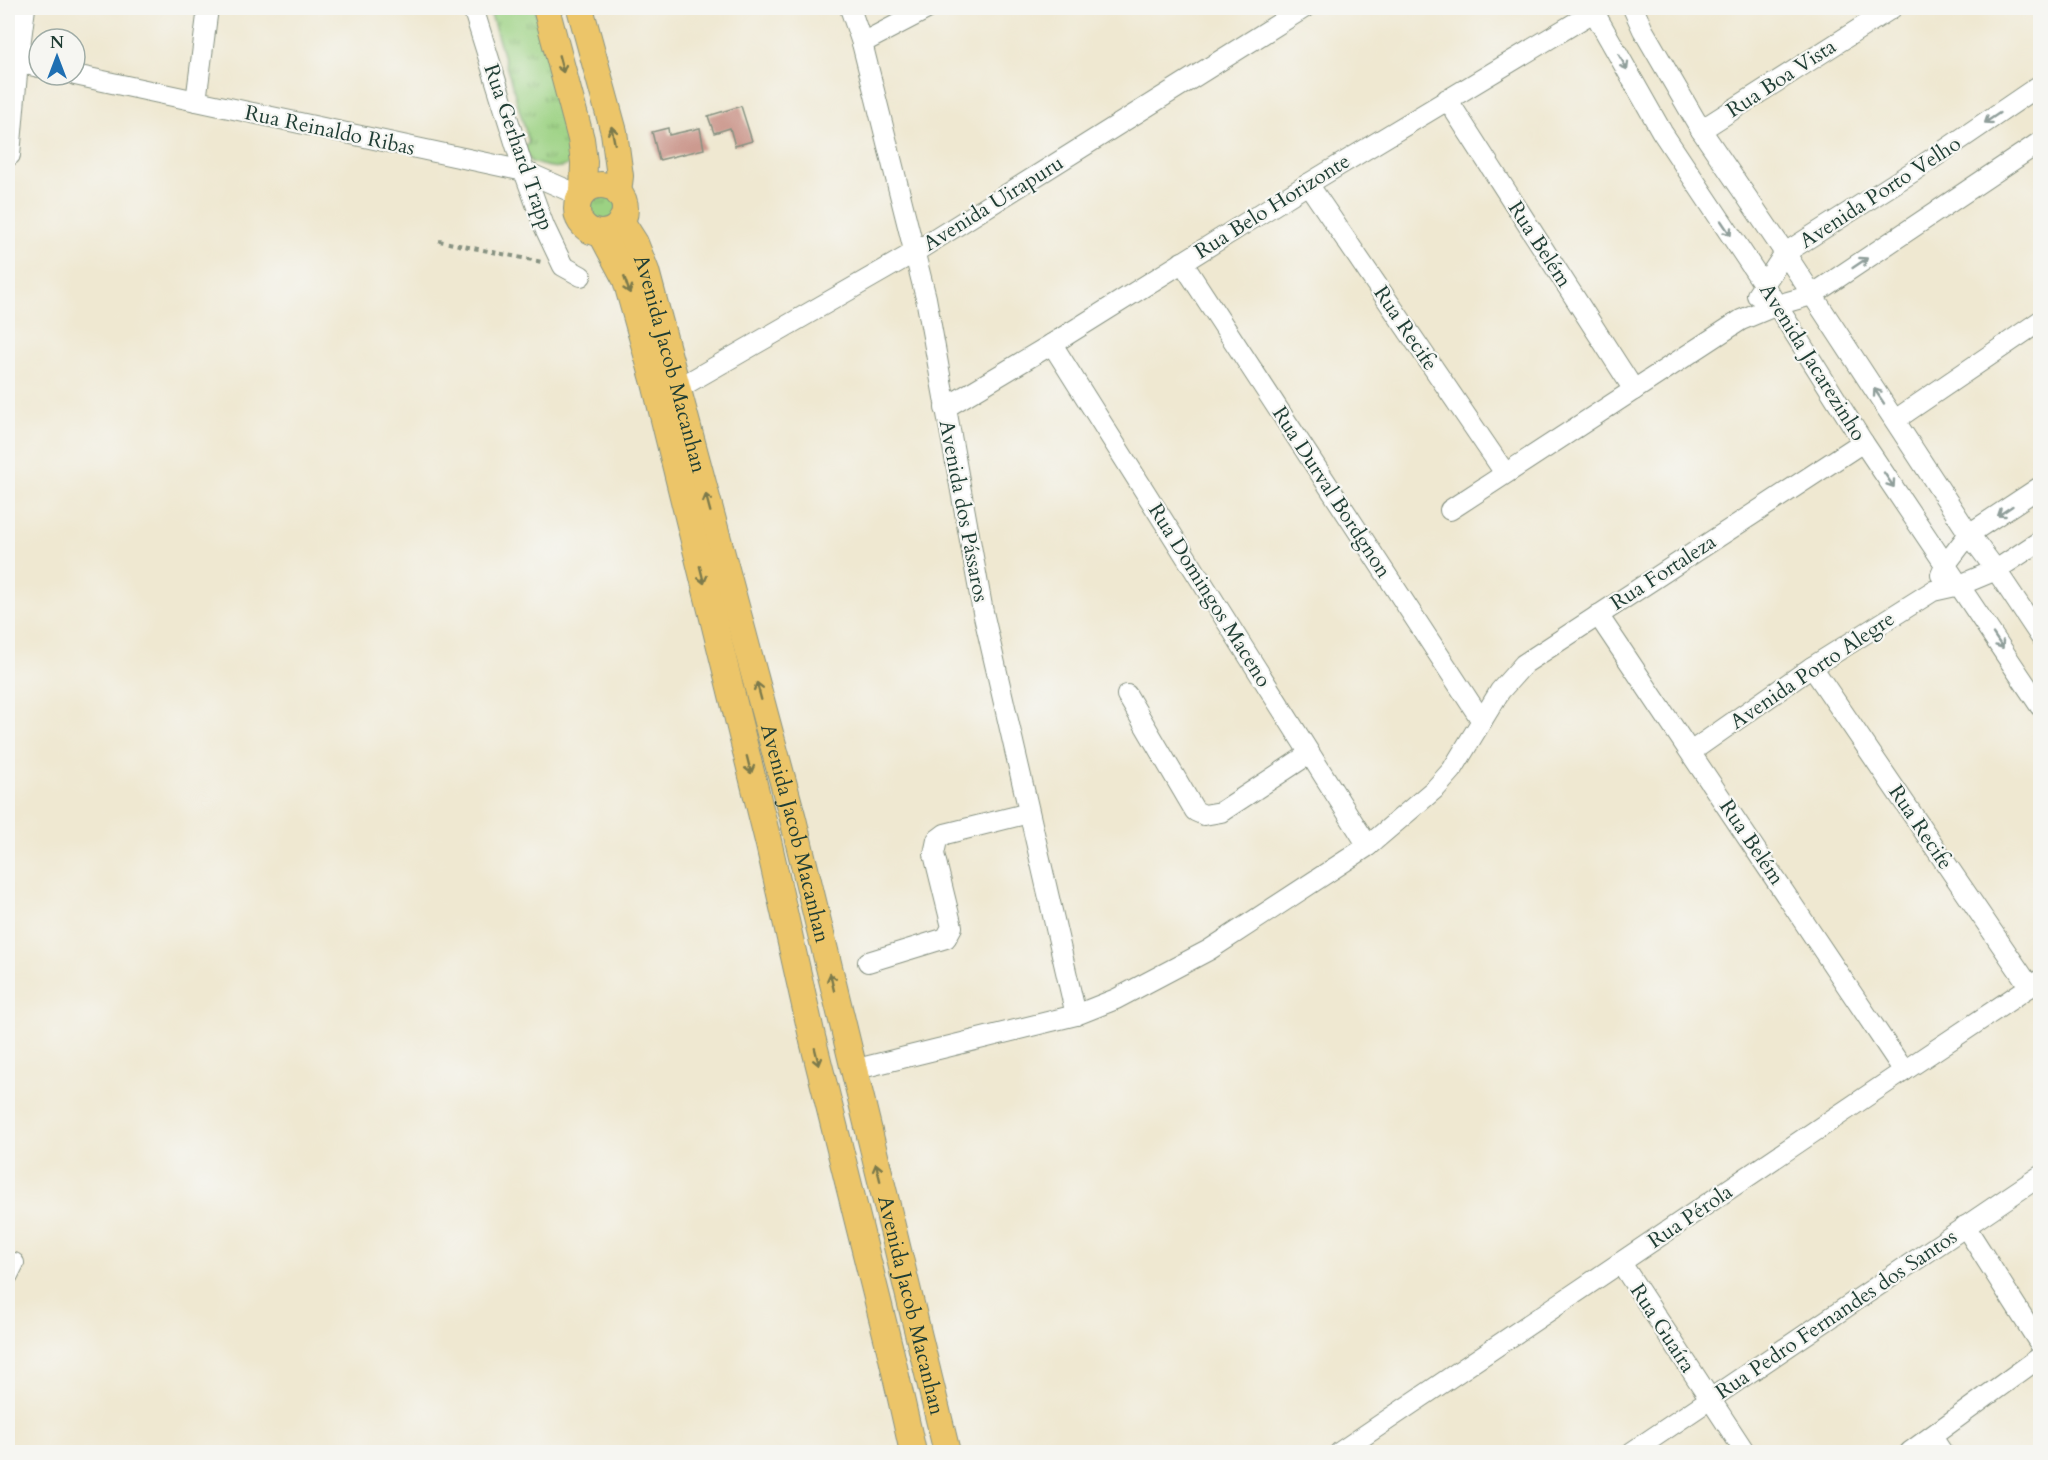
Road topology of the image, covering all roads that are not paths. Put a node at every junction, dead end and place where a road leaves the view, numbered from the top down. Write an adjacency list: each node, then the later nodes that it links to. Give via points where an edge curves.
1 (25, 8): 13 (street)
2 (208, 8): 17 (street)
3 (473, 8): 21 (street, Rua Gerhard Trapp)
4 (546, 8): 24 (main road, one-way to 24, via 580,139 584,162)
5 (580, 8): 23 (main road, one-way to 5, via 620,176 614,132)
6 (850, 8): 12 (street, Avenida dos Pássaros)
7 (929, 8): 12 (street)
8 (1304, 8): 26 (street, Avenida Uirapuru)
9 (1633, 8): 18 (street, Avenida Jacarezinho)
10 (1892, 8): 18 (street, Rua Boa Vista)
11 (1596, 9): 16 (street, Rua Belo Horizonte); 30 (street, Avenida Jacarezinho, one-way to 30, via 1662,132)
12 (862, 44): 26 (street, Avenida dos Pássaros)
13 (13, 61): 20 (street)
14 (87, 78): 17 (street, Rua Reinaldo Ribas)
15 (2040, 85): 27 (street, Avenida Porto Velho, one-way to 27)
16 (1447, 99): 22 (street, Rua Belo Horizonte); 37 (street, Rua Belém)
17 (196, 101): 21 (street, Rua Reinaldo Ribas)
18 (1701, 130): 27 (street, Avenida Jacarezinho)
19 (2040, 142): 31 (street, Avenida Porto Velho, one-way to 19)
20 (10, 155)
21 (524, 171): 24 (street, Rua Reinaldo Ribas); 29 (street, Rua Gerhard Trapp, via 544,226)
22 (1308, 184): 28 (street, Rua Belo Horizonte); 41 (street, Rua Recife)
23 (618, 193): 24 (main road, via 597,185); 25 (main road, via 625,206)
24 (582, 194): 25 (main road, via 577,207 581,222 593,231)
25 (611, 227): 36 (main road, Avenida Jacob Macanhan, via 635,243); 72 (main road, Avenida Jacob Macanhan, one-way to 72, via 655,383 769,845)
26 (915, 252): 36 (street, Avenida Uirapuru); 38 (street, Avenida dos Pássaros)
27 (1785, 253): 30 (street, Avenida Porto Velho); 31 (street, Avenida Jacarezinho)
28 (1182, 262): 35 (street, Rua Belo Horizonte); 55 (street, Rua Durval Bordgnon)
29 (572, 271)
30 (1764, 285): 32 (street, Avenida Jacarezinho); 33 (street, Avenida Porto Velho)
31 (1812, 295): 32 (street, Avenida Porto Velho); 39 (street, Avenida Jacarezinho, one-way to 31)
32 (1777, 305): 33 (street, Avenida Porto Velho); 40 (street, Avenida Jacarezinho)
33 (1741, 320): 37 (street, Avenida Porto Velho)
34 (2040, 321): 39 (street)
35 (1052, 344): 38 (street, Rua Belo Horizonte); 57 (street, Rua Domingos Maceno)
36 (677, 389): 63 (main road, Avenida Jacob Macanhan, one-way to 36, via 790,810)
37 (1634, 390): 41 (street, Avenida Porto Velho)
38 (945, 408): 58 (street, Avenida dos Pássaros, via 983,612)
39 (1895, 420): 44 (street, Avenida Jacarezinho)
40 (1863, 442): 46 (street, Avenida Jacarezinho, one-way to 46); 50 (street, Rua Fortaleza)
41 (1504, 473): 43 (street, Avenida Porto Velho)
42 (2040, 487): 44 (street, one-way to 44)
43 (1450, 510)
44 (1969, 534): 46 (street); 47 (street, Avenida Jacarezinho)
45 (2040, 541): 47 (street, Avenida Porto Alegre)
46 (1946, 564): 48 (street, Avenida Jacarezinho); 49 (street)
47 (1996, 570): 48 (street, Avenida Porto Alegre); 51 (street, Avenida Jacarezinho)
48 (1960, 585): 49 (street, Avenida Porto Alegre); 54 (street, Avenida Jacarezinho, one-way to 54)
49 (1933, 591): 52 (street, Avenida Porto Alegre)
50 (1598, 615): 55 (street, Rua Fortaleza, via 1524,664 1500,691); 56 (street, Rua Belém)
51 (2040, 636)
52 (1812, 667): 56 (street, Avenida Porto Alegre); 61 (street, Rua Recife)
53 (1127, 695): 57 (street, via 1195,811 1204,815 1221,812)
54 (2040, 706)
55 (1482, 721): 59 (street, Rua Fortaleza, via 1452,770 1436,788)
56 (1692, 752): 64 (street, Rua Belém)
57 (1309, 754): 59 (street, Rua Domingos Maceno)
58 (1029, 813): 60 (street, via 945,834 937,840 934,854 952,927 946,938); 62 (street, Avenida dos Pássaros)
59 (1368, 846): 62 (street, Rua Fortaleza, via 1209,950)
60 (868, 962)
61 (2035, 984): 64 (street, Rua Pérola)
62 (1076, 1016): 63 (street, Rua Fortaleza)
63 (853, 1070): 73 (main road, Avenida Jacob Macanhan, one-way to 63)
64 (1904, 1071): 67 (street, Rua Pérola)
65 (2040, 1176): 66 (street, Rua Pedro Fernandes dos Santos)
66 (1965, 1226): 68 (street); 70 (street, Rua Pedro Fernandes dos Santos)
67 (1620, 1263): 70 (street, Rua Guaíra); 74 (street, Rua Pérola)
68 (2040, 1344)
69 (2040, 1357): 71 (street)
70 (1710, 1400): 75 (street, Rua Pedro Fernandes dos Santos); 76 (street, Rua Guaíra)
71 (1937, 1445): 77 (street)
72 (913, 1452)
73 (947, 1452)
74 (1340, 1452)
75 (1632, 1452)
76 (1745, 1452)
77 (1910, 1452)

